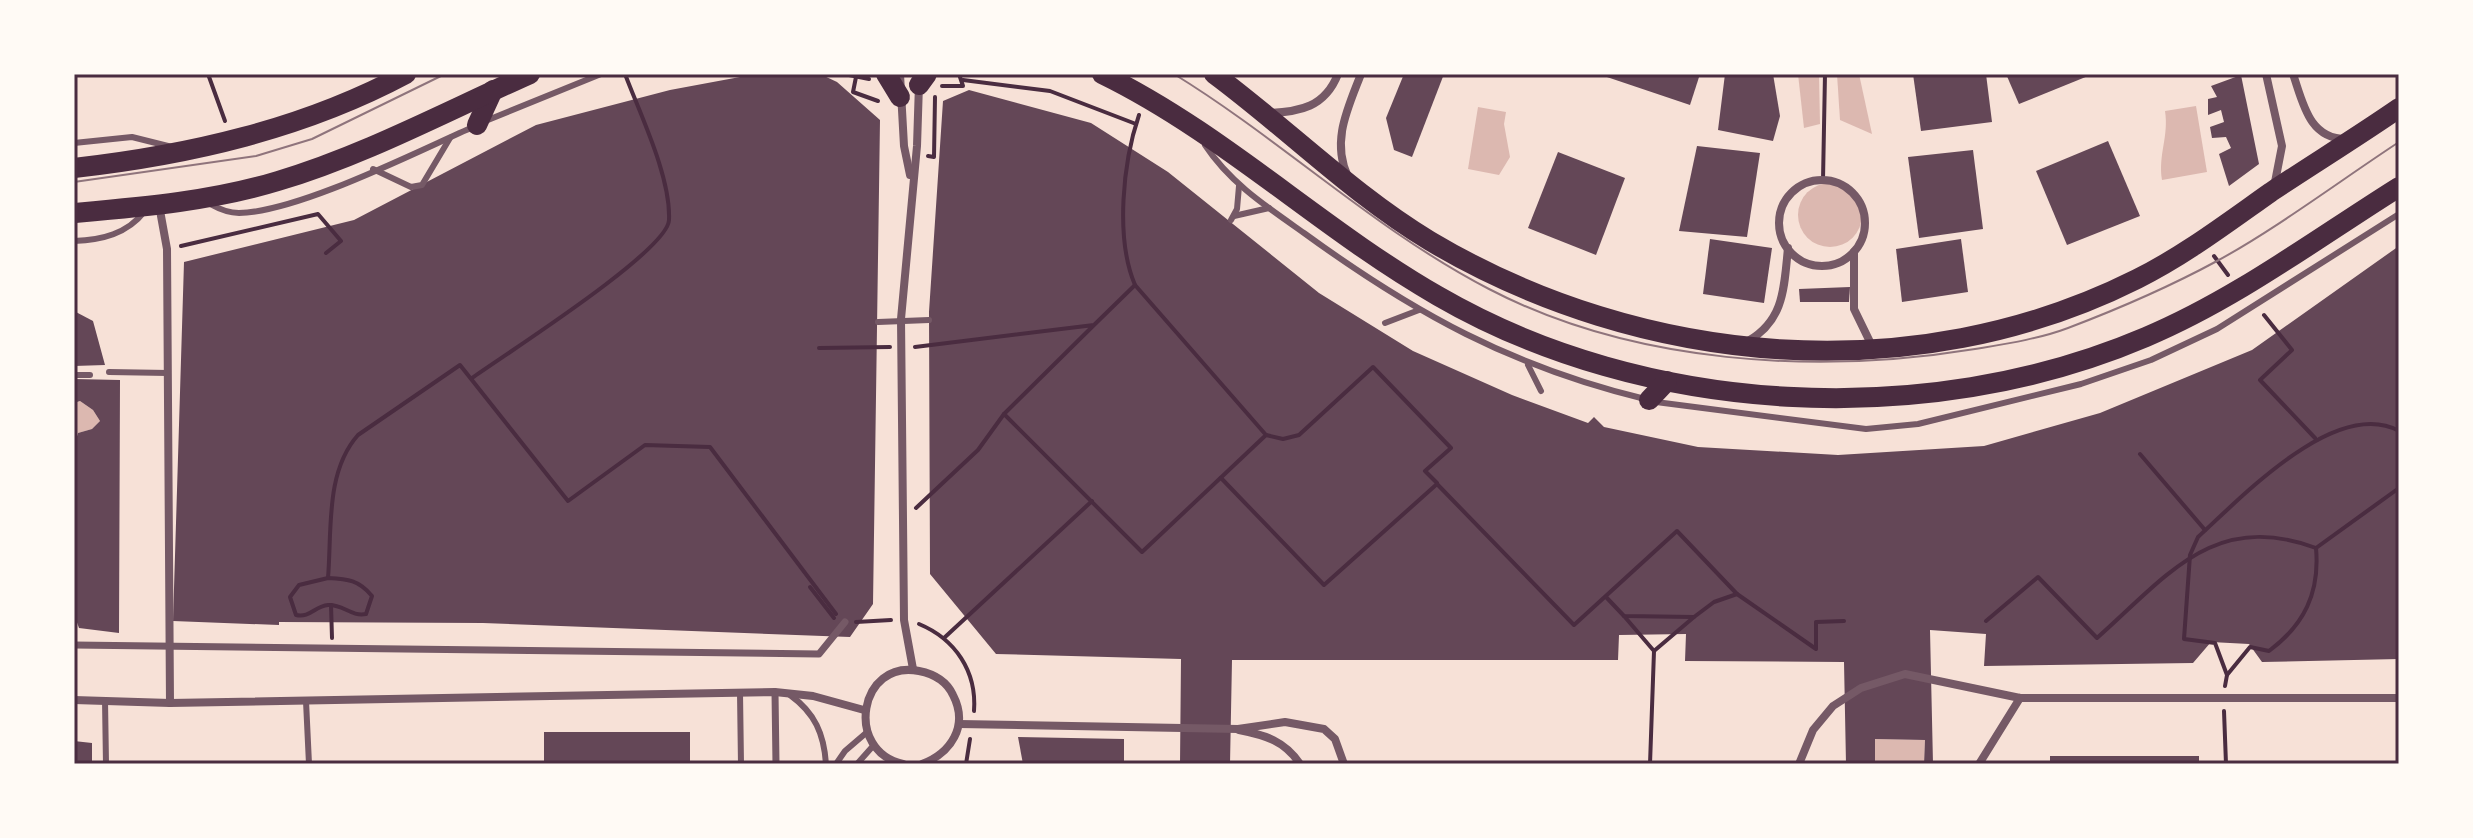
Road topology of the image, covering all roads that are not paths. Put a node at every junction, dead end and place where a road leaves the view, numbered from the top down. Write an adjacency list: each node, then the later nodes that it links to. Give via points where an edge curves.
1 (406, 74): 22 (main road, via 312,117)
2 (530, 74): 13 (main road)
3 (601, 74): 17 (lane)
4 (886, 74): 14 (main road)
5 (900, 74): 14 (street)
6 (1102, 74): 18 (main road)
7 (1214, 74): 16 (main road)
8 (1338, 74): 16 (street, via 1315,104 1295,112)
9 (1361, 74): 27 (street, via 1340,140)
10 (2266, 74): 29 (street, via 2282,146 2278,177)
11 (2293, 74): 20 (street, via 2316,129 2341,139)
12 (921, 78): 25 (street)
13 (493, 90): 17 (main road); 30 (main road, via 312,171)
14 (900, 103): 25 (street)
15 (2399, 108): 20 (main road)
16 (1264, 114): 27 (main road)
17 (477, 125): 19 (lane)
18 (1196, 127): 26 (lane, via 1214,159); 50 (main road, via 1381,261 1462,309 1535,343)
19 (451, 136): 24 (lane); 24 (lane, via 422,185 411,187)
20 (2355, 138): 29 (main road)
21 (74, 143): 22 (lane, via 132,137)
22 (182, 153): 23 (main road)
23 (74, 168)
24 (373, 169): 30 (lane, via 254,211 228,212)
25 (912, 183): 39 (street)
26 (1239, 185): 32 (lane); 32 (lane, via 1233,218)
27 (1352, 185): 43 (main road, via 1440,247 1553,301 1646,329)
28 (2399, 187): 50 (main road, via 2217,302 2144,338 2068,364 1880,398 1793,397)
29 (2268, 195): 44 (main road, via 2204,241 2136,279 2040,318 1952,340)
30 (200, 198): 31 (main road)
31 (154, 204): 33 (main road); 35 (lane, via 122,231); 47 (street, via 167,249)
32 (1269, 208): 38 (lane)
33 (74, 213)
34 (2399, 214): 52 (lane, via 2185,346 2117,373 1918,424 1840,427)
35 (74, 241)
36 (1788, 248): 37 (street, via 1799,259 1828,265); 37 (street, via 1779,223 1788,197 1797,188 1823,180 1846,187 1861,206 1864,230); 43 (street, via 1777,315 1761,334)
37 (1854, 252): 44 (street, via 1854,309)
38 (1419, 310): 42 (lane); 45 (lane)
39 (901, 319): 40 (lane); 41 (lane); 56 (street, via 904,620)
40 (929, 320)
41 (878, 322)
42 (1385, 323)
43 (1738, 346): 44 (main road)
44 (1875, 350)
45 (1528, 365): 51 (lane); 52 (lane)
46 (109, 372): 47 (lane)
47 (168, 373): 55 (street)
48 (74, 375): 49 (lane)
49 (90, 375)
50 (1667, 381): 52 (main road)
51 (1541, 391)
52 (1649, 400)
53 (845, 622): 55 (street, via 819,654)
54 (74, 645): 55 (street)
55 (170, 645): 65 (street)
56 (913, 669): 66 (street, via 881,681); 67 (street, via 942,681 955,700)
57 (775, 692): 58 (street); 59 (street); 74 (street)
58 (740, 693): 64 (street); 73 (lane)
59 (787, 693): 66 (street); 75 (lane, via 820,729)
60 (2020, 698): 61 (street); 82 (street, via 1917,674 1892,676 1833,706 1813,730); 83 (street)
61 (2399, 698)
62 (74, 700): 63 (street)
63 (105, 700): 65 (street); 71 (lane)
64 (306, 701): 65 (street); 72 (lane)
65 (170, 703)
66 (864, 710): 69 (street)
67 (959, 724): 68 (street); 79 (street, via 946,750)
68 (1238, 729): 80 (street, via 1282,744); 81 (street, via 1285,722 1324,729 1335,739)
69 (866, 733): 70 (street); 76 (lane)
70 (873, 746): 77 (lane); 78 (street)
71 (106, 764)
72 (309, 764)
73 (741, 764)
74 (776, 764)
75 (826, 764)
76 (836, 764)
77 (857, 764)
78 (903, 764)
79 (922, 764)
80 (1300, 764)
81 (1344, 764)
82 (1799, 764)
83 (1979, 764)

